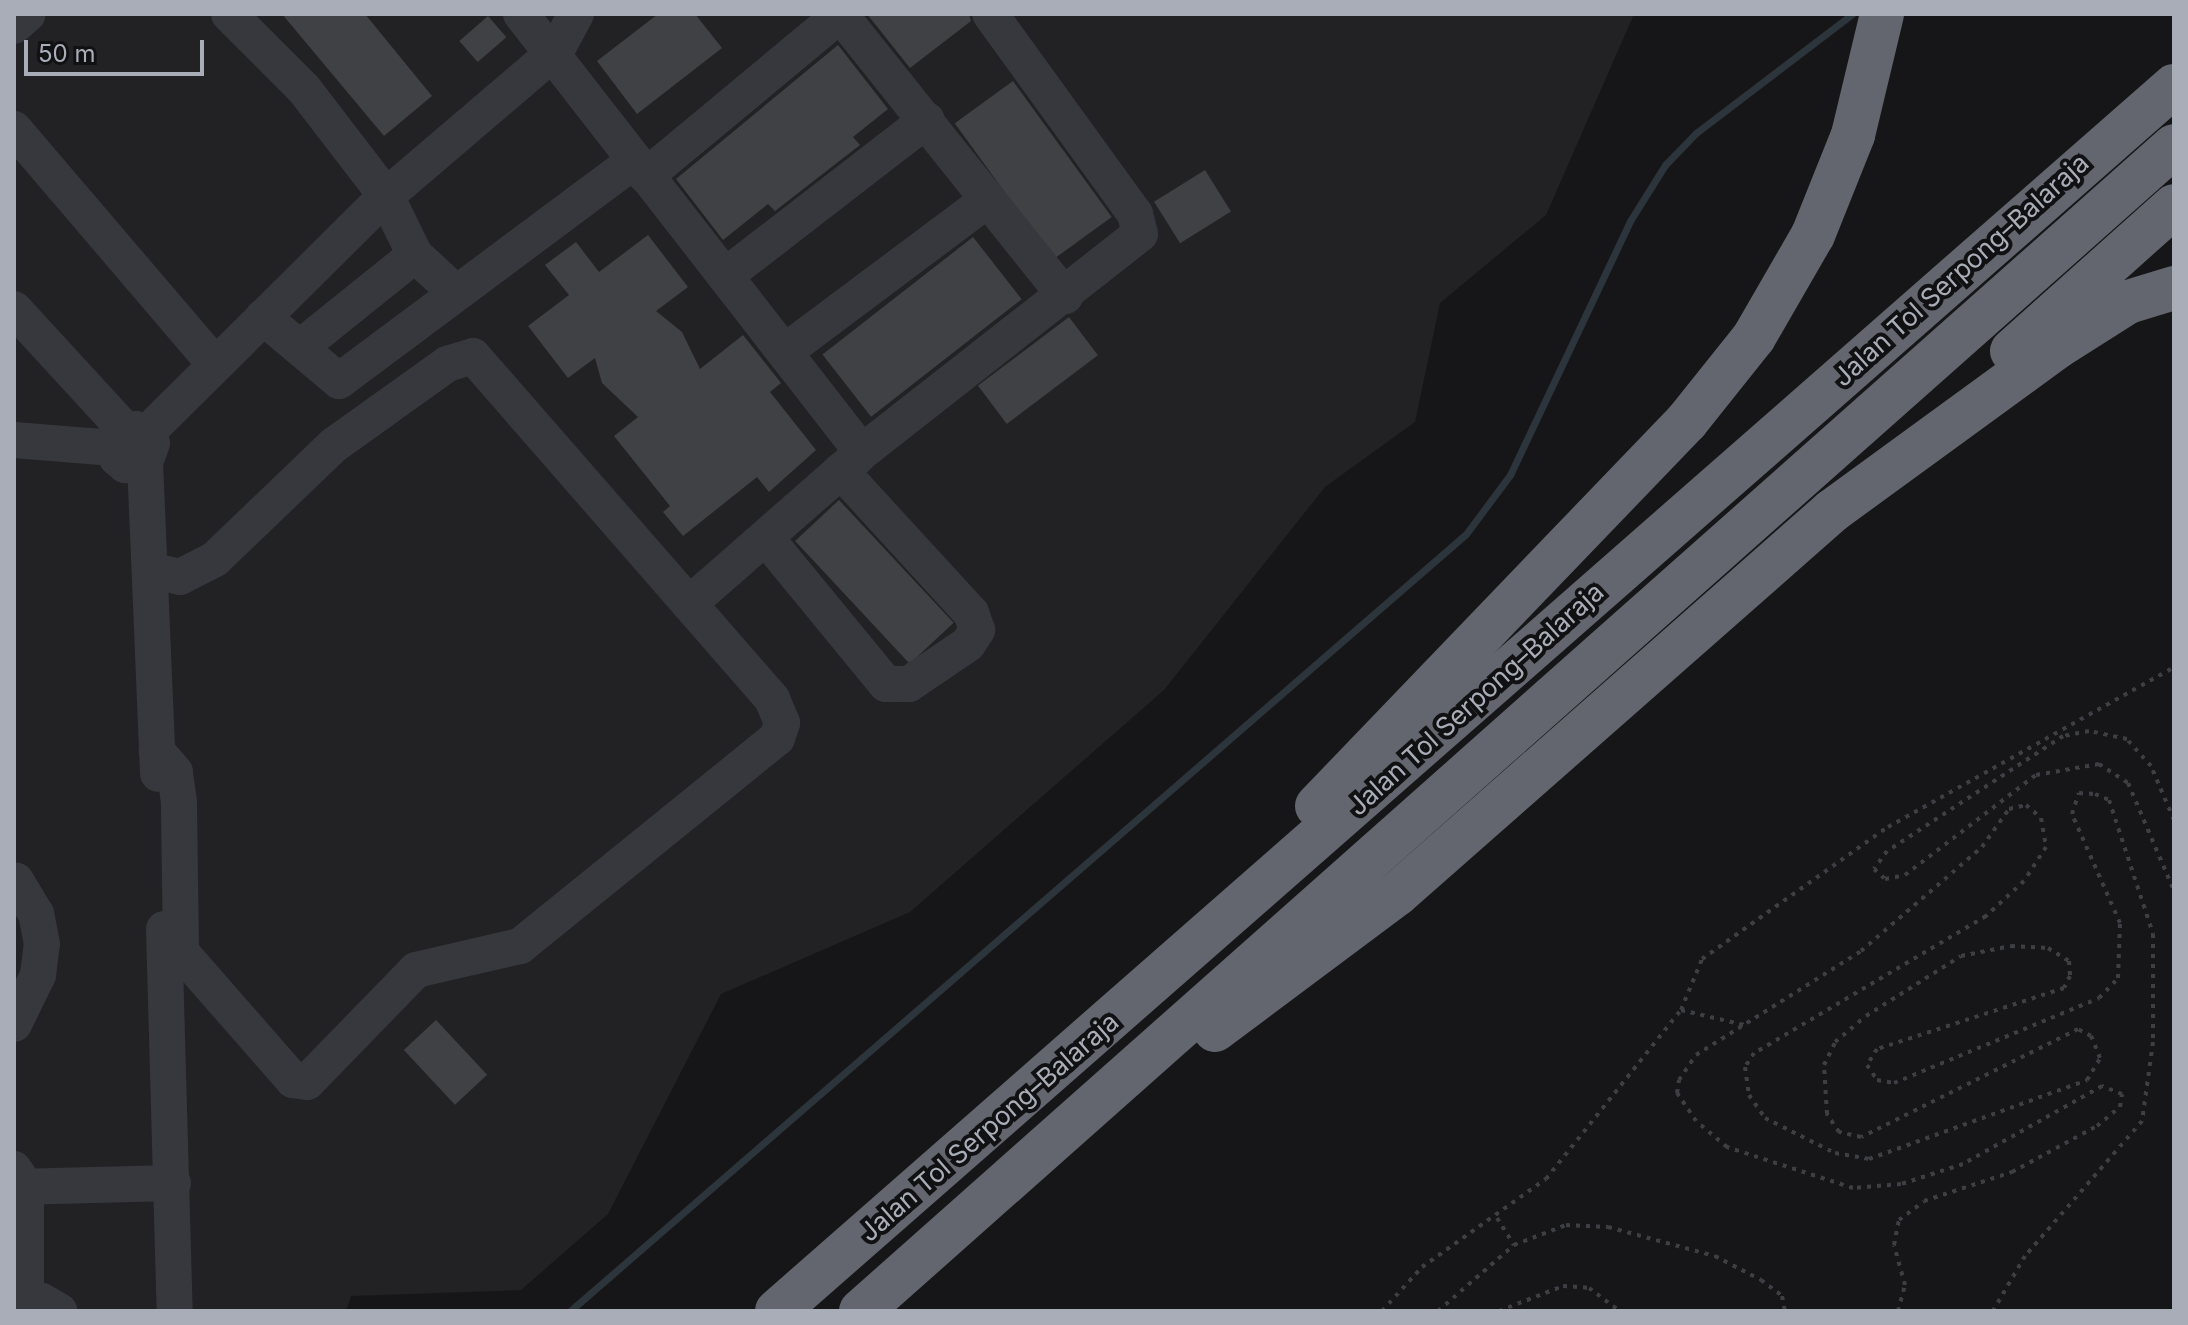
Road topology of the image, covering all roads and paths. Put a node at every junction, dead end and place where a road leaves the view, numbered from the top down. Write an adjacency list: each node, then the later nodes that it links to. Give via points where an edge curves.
1 (28, 14): 8 (lane)
2 (229, 14): 15 (lane, via 304,89)
3 (521, 14): 9 (lane)
4 (576, 14): 9 (lane)
5 (990, 14): 22 (lane, via 1140,224 1138,237)
6 (1882, 14): 42 (highway, via 1847,150 1813,235 1754,337 1687,421 1456,657)
7 (842, 16): 11 (lane); 14 (lane)
8 (14, 26)
9 (556, 51): 14 (lane); 15 (lane)
10 (2174, 86): 42 (highway, Jalan Tol Serpong–Balaraja)
11 (927, 120): 16 (lane); 19 (lane)
12 (14, 129): 27 (lane)
13 (2174, 146): 48 (highway, Jalan Tol Serpong–Balaraja)
14 (640, 169): 19 (lane); 21 (lane, via 520,252)
15 (386, 196): 18 (lane); 24 (lane)
16 (986, 201): 22 (lane); 26 (lane)
17 (2174, 206): 33 (highway)
18 (415, 255): 21 (lane); 25 (lane)
19 (725, 276): 26 (lane)
20 (2174, 288): 33 (highway, via 2128,302 2057,347)
21 (453, 290): 28 (lane)
22 (1065, 296): 32 (lane)
23 (14, 309): 31 (lane)
24 (263, 317): 25 (lane); 27 (lane)
25 (303, 345): 28 (lane)
26 (787, 350): 32 (lane)
27 (215, 364): 31 (lane)
28 (339, 381): 29 (lane)
29 (372, 421): 35 (lane, via 284,489 215,559 180,577); 36 (lane, via 458,358 479,359)
30 (14, 440): 31 (lane)
31 (133, 444): 35 (lane)
32 (851, 461): 34 (lane); 34 (lane, via 971,613 977,630 968,644 909,684 886,684)
33 (1832, 511): 48 (highway, via 1397,894)
34 (766, 538): 36 (lane)
35 (150, 570): 38 (lane)
36 (689, 604): 38 (lane, via 772,699 782,723 777,738 520,946 416,970 307,1082 293,1080 181,952 179,802 175,772)
37 (2171, 669): 43 (path, via 1888,827 1702,959)
38 (157, 751): 47 (lane)
39 (2174, 820): 41 (path, via 2151,766 2127,739 2089,731 2063,736 1887,851 1874,869 1885,879 1905,875 2036,775 2099,764 2128,783)
40 (16, 881): 44 (lane, via 36,914 42,944 38,975)
41 (2174, 891)
42 (1144, 993): 53 (highway, Jalan Tol Serpong–Balaraja)
43 (1681, 1010): 45 (path); 49 (path, via 1546,1179)
44 (14, 1024)
45 (1745, 1025): 60 (path, via 1696,1055 1679,1080 1677,1093 1696,1121 1727,1147 1853,1188 1901,1184 1963,1164 2102,1086 2122,1094 2120,1107 2097,1126 2012,1172 1924,1201 1899,1220 1894,1245 1905,1285); 61 (path, via 1861,951 1982,847 2009,809 2026,805 2041,818 2046,847 2024,881 1986,916 1754,1053 1745,1067 1749,1095 1765,1118 1835,1153 1869,1159 1942,1139 2087,1080 2100,1058 2091,1036 2078,1029 1861,1137 1839,1132 1827,1114 1824,1065 1835,1042 1866,1016 1961,956 2011,946 2048,948 2069,961 2070,976 2064,988 1877,1049 1867,1065 1877,1080 1894,1083 2099,998 2118,978 2120,923 2072,814 2079,793 2109,800 2153,934 2153,1042 2142,1121 2025,1256)
46 (18, 1181): 47 (lane); 51 (lane)
47 (173, 1183): 52 (lane)
48 (979, 1205): 54 (highway, Jalan Tol Serpong–Balaraja)
49 (1497, 1218): 50 (path); 55 (path, via 1422,1267)
50 (1514, 1245): 56 (path); 59 (path, via 1566,1225 1608,1227 1715,1256 1782,1296)
51 (28, 1299)
52 (175, 1311)
53 (777, 1311)
54 (861, 1311)
55 (1382, 1311)
56 (1438, 1311)
57 (1499, 1311): 58 (path, via 1563,1286 1589,1288)
58 (1619, 1311)
59 (1785, 1311)
60 (1898, 1311)
61 (1993, 1311)

